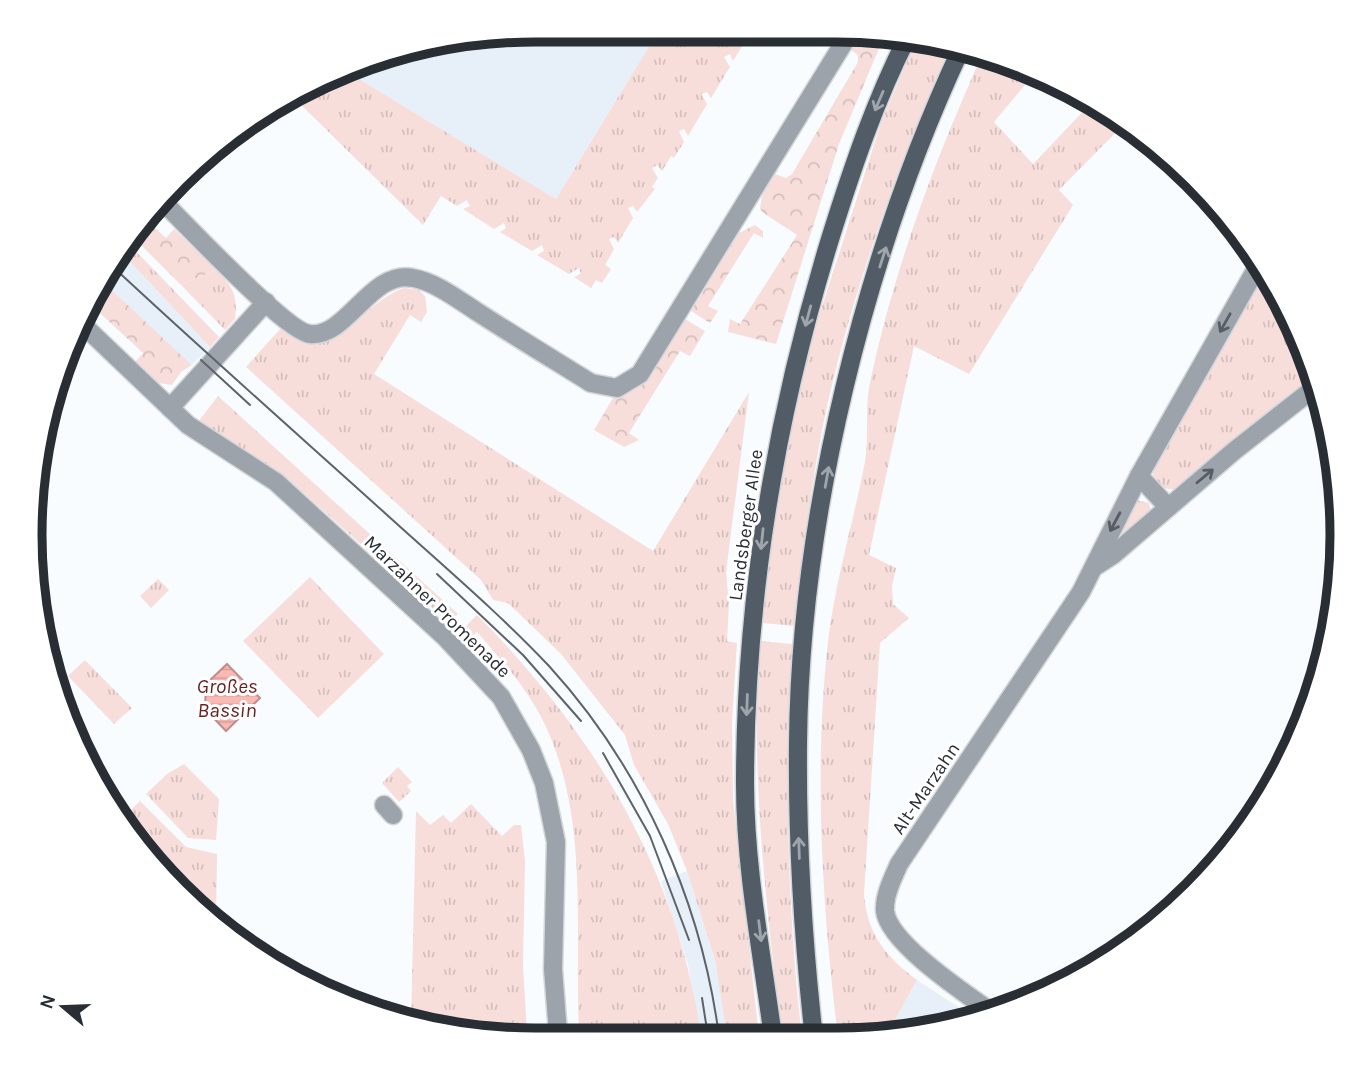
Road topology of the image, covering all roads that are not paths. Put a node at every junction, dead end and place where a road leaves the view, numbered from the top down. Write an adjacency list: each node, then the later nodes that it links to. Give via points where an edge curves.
1 (844, 42): 6 (street, via 744,210 640,374 629,384 617,388 592,383 415,278 401,277 372,292 318,334 301,331)
2 (903, 46): 15 (main road, Landsberger Allee, one-way to 15, via 866,134 820,274 785,408 767,502 752,629 745,787)
3 (958, 57): 16 (main road, one-way to 3, via 802,907 798,740 814,549 855,340 898,210)
4 (167, 206): 6 (street)
5 (1254, 273): 10 (street, Alt-Marzahn, one-way to 10)
6 (266, 302): 9 (street)
7 (88, 329): 9 (street, Marzahner Promenade)
8 (1309, 393): 11 (street, Alt-Marzahn, one-way to 8)
9 (170, 408): 14 (street, Marzahner Promenade, via 209,440 276,482 445,637 500,697 544,783 556,842 553,969)
10 (1139, 476): 11 (street); 12 (street, Alt-Marzahn, one-way to 12)
11 (1168, 507): 12 (street, Alt-Marzahn)
12 (1096, 566): 13 (street, Alt-Marzahn, via 899,864 889,888 885,911 891,926 906,944)
13 (983, 1006)
14 (558, 1028)
15 (772, 1028)
16 (813, 1028)

